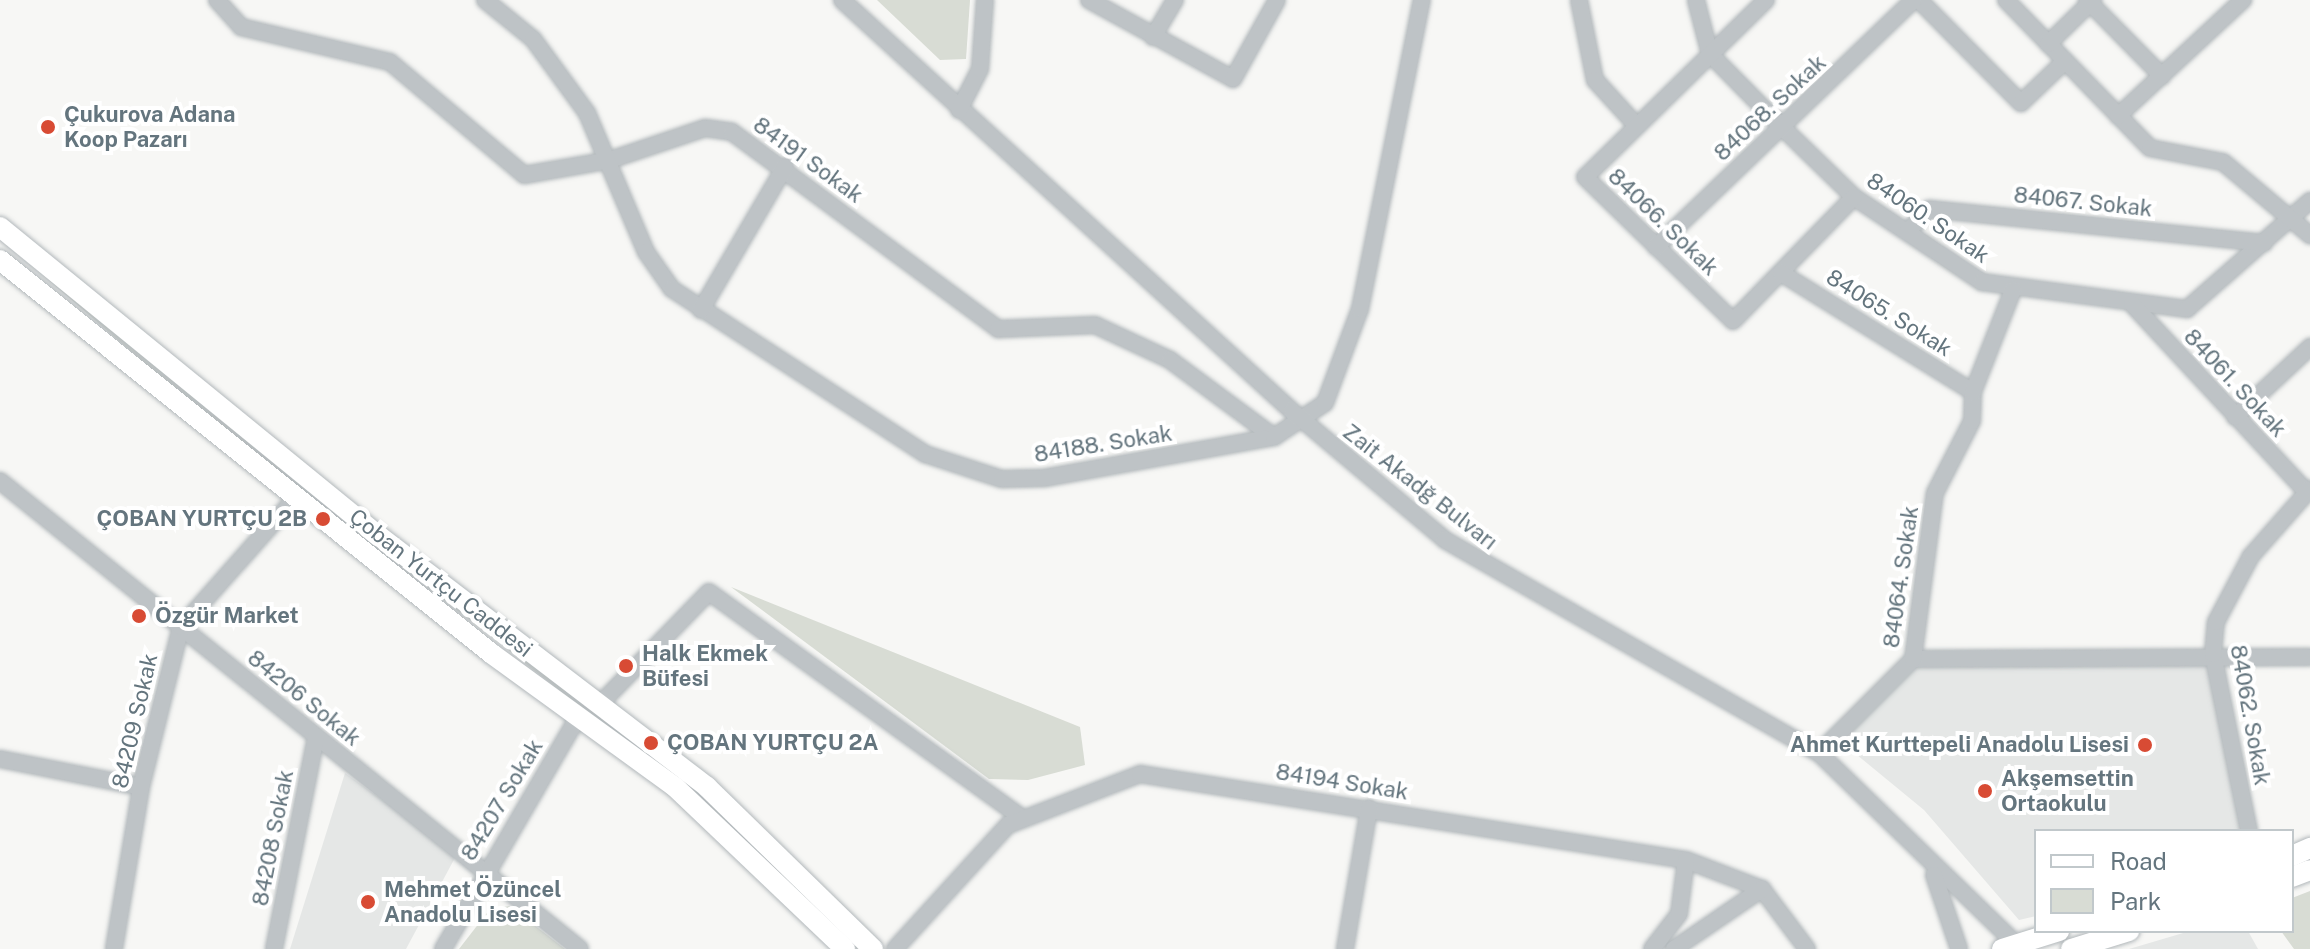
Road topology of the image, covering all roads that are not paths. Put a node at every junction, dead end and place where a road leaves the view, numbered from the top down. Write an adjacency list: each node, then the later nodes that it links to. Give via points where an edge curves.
1 (217, 0): 25 (street, 84191 Sokak, via 241,27 390,62 524,175)
2 (485, 0): 25 (street, 84188. Sokak, via 560,71)
3 (842, 0): 21 (street, Zait Akadğ Bulvarı)
4 (985, 0): 21 (street, via 980,69)
5 (1089, 0): 16 (street)
6 (1175, 0): 16 (street)
7 (1277, 0): 16 (street, via 1233,79)
8 (1422, 0): 43 (street, 84188. Sokak, via 1360,309 1336,381)
9 (1579, 0): 23 (street, via 1595,80)
10 (1696, 0): 18 (street)
11 (1766, 0): 18 (street, 84066. Sokak)
12 (1916, 0): 19 (street, via 2021,103); 24 (street, 84068. Sokak)
13 (2006, 0): 17 (street)
14 (2243, 0): 20 (street)
15 (2090, 1): 17 (street); 20 (street)
16 (1153, 37)
17 (2048, 44): 19 (street)
18 (1710, 54): 23 (street, 84066. Sokak); 24 (street, 84060. Sokak)
19 (2065, 61): 22 (street)
20 (2162, 76): 22 (street)
21 (959, 110): 43 (street, Zait Akadğ Bulvarı)
22 (2118, 116): 29 (street, via 2150,148 2223,162)
23 (1637, 126): 34 (street, 84066. Sokak, via 1585,177)
24 (1783, 128): 27 (street, 84060. Sokak); 34 (street, 84068. Sokak)
25 (610, 160): 26 (street, 84191 Sokak, via 705,128 732,132); 39 (street, 84188. Sokak, via 657,273)
26 (785, 167): 39 (street); 44 (street, 84191 Sokak, via 998,329 1095,325 1170,360)
27 (1854, 197): 31 (street, 84060. Sokak); 36 (street, 84066. Sokak)
28 (2310, 201): 29 (street, 84060. Sokak)
29 (2293, 217): 32 (street); 33 (street, 84060. Sokak)
30 (0, 227): 52 (main road, Çoban Yurtçu Caddesi, via 367,526)
31 (1907, 232): 33 (street, 84067. Sokak, via 1929,209); 37 (street, 84060. Sokak, via 1982,282)
32 (2310, 235)
33 (2264, 243): 38 (street, 84060. Sokak, via 2187,309)
34 (1656, 247): 36 (street, 84066. Sokak, via 1733,321)
35 (0, 260): 47 (main road, Çoban Yurtçu Caddesi)
36 (1781, 273): 41 (street, 84065. Sokak)
37 (2013, 290): 38 (street, 84060. Sokak); 41 (street, 84064. Sokak)
38 (2132, 304): 42 (street, 84061. Sokak)
39 (701, 310): 44 (street, 84188. Sokak, via 925,454 1002,479 1044,478)
40 (2310, 347): 42 (street)
41 (1973, 392): 51 (street, 84064. Sokak, via 1972,421 1935,493)
42 (2235, 417): 46 (street, 84061. Sokak)
43 (1303, 422): 44 (street, 84188. Sokak); 55 (street, Zait Akadğ Bulvarı, via 1497,575)
44 (1274, 437)
45 (0, 481): 48 (street, 84206 Sokak)
46 (2308, 490): 49 (street, 84062. Sokak, via 2251,556 2216,622)
47 (296, 497): 48 (street, 84209 Sokak); 53 (main road, Çoban Yurtçu Caddesi)
48 (181, 627): 54 (street, 84206 Sokak); 57 (street, 84209 Sokak)
49 (2213, 654): 50 (street); 51 (street); 60 (street, 84062. Sokak)
50 (2310, 657)
51 (1913, 659): 55 (street, 84064. Sokak)
52 (600, 704): 59 (street, via 709,592); 73 (main road, Çoban Yurtçu Caddesi, via 707,787)
53 (578, 717): 63 (street, 84207 Sokak); 72 (main road, Çoban Yurtçu Caddesi, via 695,805)
54 (316, 736): 63 (street, 84206 Sokak); 69 (street, 84208 Sokak)
55 (1819, 753): 62 (street, Zait Akadğ Bulvarı, via 1881,806)
56 (0, 759): 57 (street)
57 (141, 787): 68 (street, 84209 Sokak)
58 (1369, 808): 59 (street, 84194 Sokak, via 1140,774); 61 (street, 84194 Sokak); 75 (street)
59 (1024, 819): 74 (street, 84194 Sokak, via 1008,825)
60 (2249, 829)
61 (1686, 860): 64 (street, 84194 Sokak); 76 (street, via 1679,914)
62 (1929, 862): 67 (street, Zait Akadğ Bulvarı); 79 (street)
63 (484, 872): 70 (street, 84207 Sokak); 71 (street, 84206 Sokak)
64 (1762, 889): 77 (street); 78 (street)
65 (2052, 933): 67 (main road)
66 (2123, 933): 80 (main road)
67 (2009, 946)
68 (114, 949)
69 (274, 949)
70 (443, 949)
71 (580, 949)
72 (845, 949)
73 (873, 949)
74 (895, 949)
75 (1345, 949)
76 (1652, 949)
77 (1674, 949)
78 (1807, 949)
79 (1959, 949)
80 (2071, 949)

